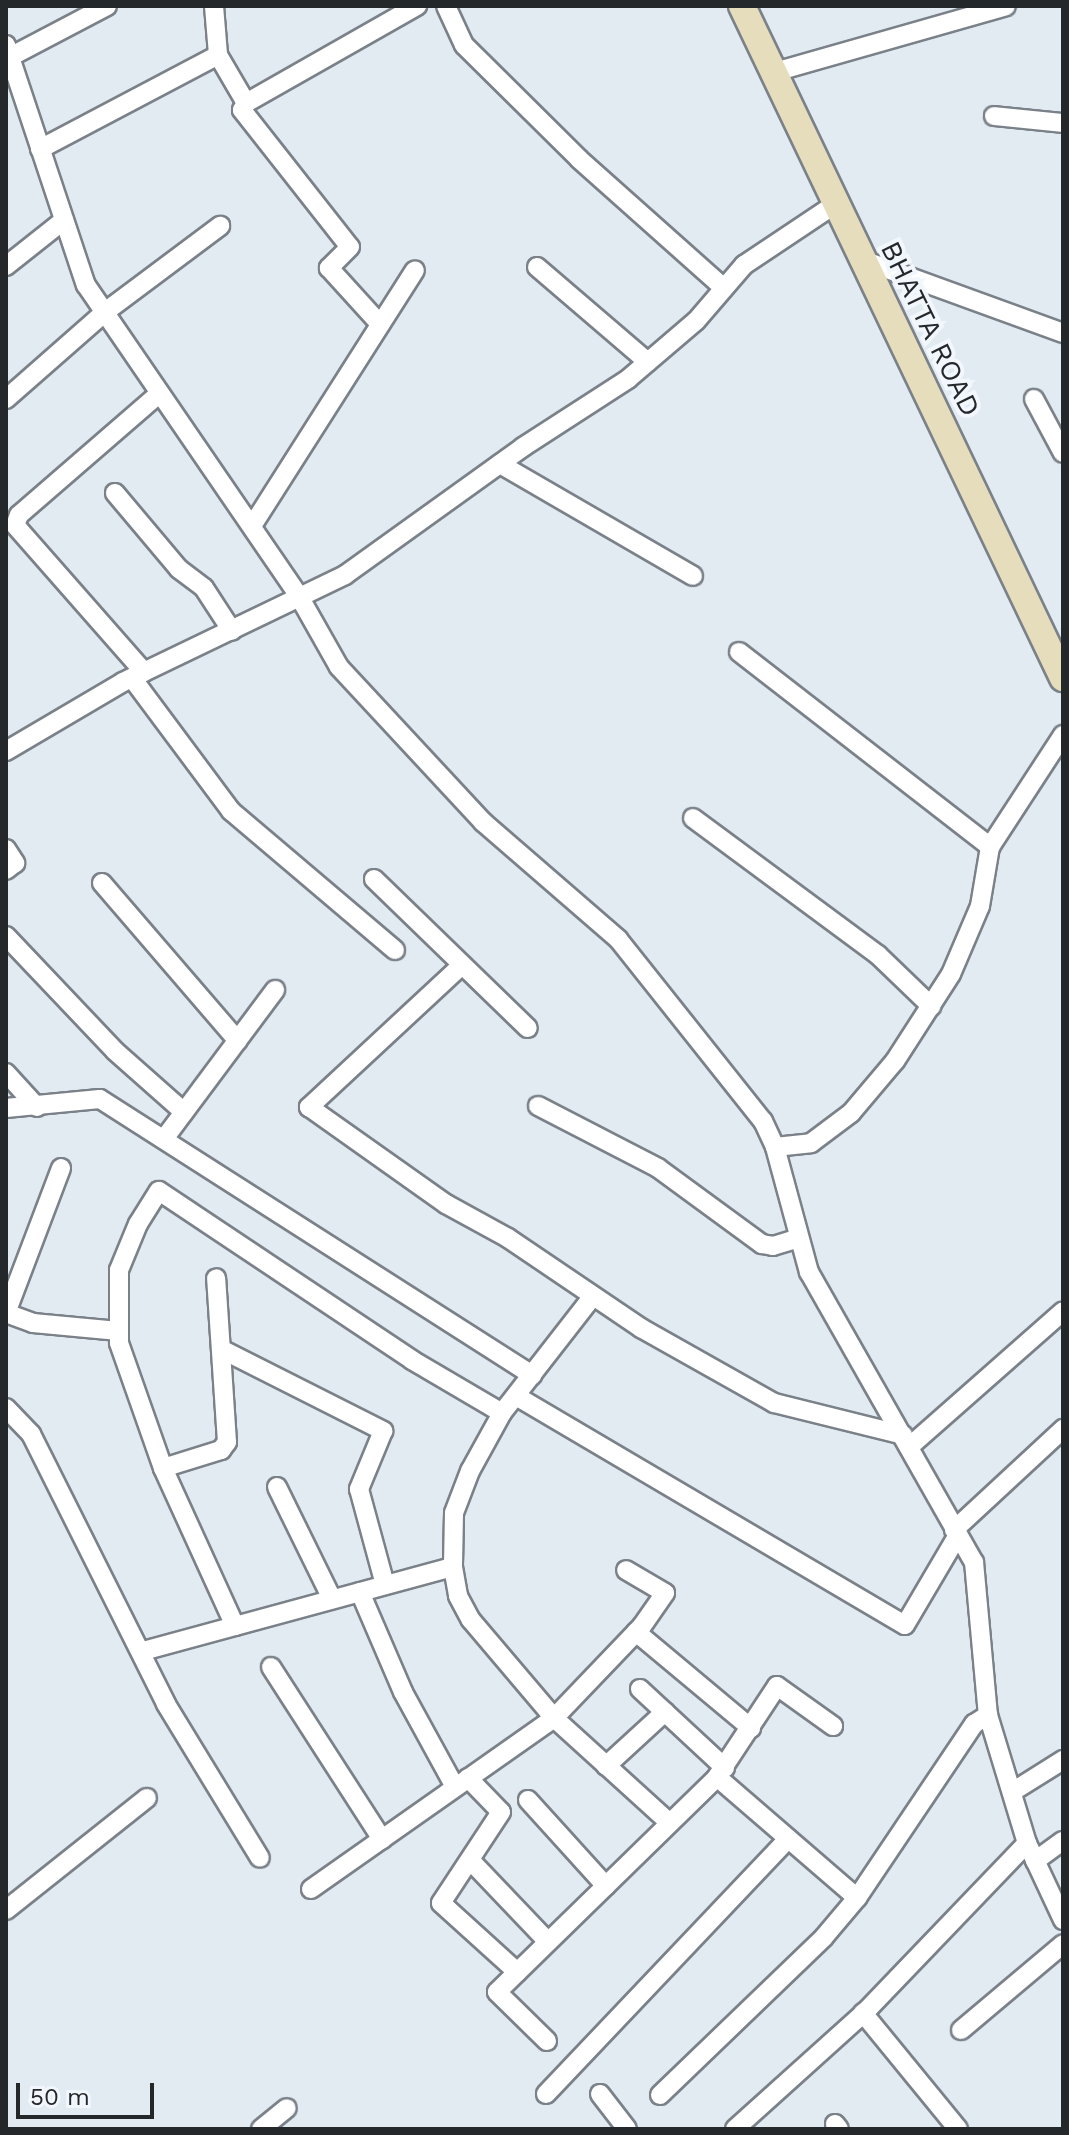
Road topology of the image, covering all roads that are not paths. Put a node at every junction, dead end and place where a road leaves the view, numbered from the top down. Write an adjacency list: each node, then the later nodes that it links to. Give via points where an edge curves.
1 (107, 6): 8 (street)
2 (214, 6): 9 (street)
3 (417, 6): 11 (street)
4 (446, 6): 22 (street, via 464,45 579,159)
5 (742, 6): 10 (main road, BHATTA ROAD)
6 (1006, 6): 7 (street)
7 (986, 9): 10 (street)
8 (7, 54): 14 (street)
9 (218, 55): 11 (street); 14 (street)
10 (775, 72): 15 (main road, BHATTA ROAD)
11 (246, 103): 24 (street, via 242,110 350,247 329,268)
12 (994, 116): 13 (street)
13 (1063, 123)
14 (40, 149): 16 (street)
15 (834, 205): 18 (main road, BHATTA ROAD); 22 (street, via 744,265)
16 (64, 220): 19 (street); 23 (street, via 86,285)
17 (220, 226): 23 (street)
18 (860, 259): 25 (street); 39 (main road, BHATTA ROAD)
19 (6, 266)
20 (537, 267): 26 (street)
21 (415, 270): 24 (street)
22 (724, 288): 26 (street, via 696,321)
23 (105, 312): 27 (street); 28 (street)
24 (380, 324): 33 (street)
25 (1063, 333)
26 (648, 362): 31 (street)
27 (160, 393): 33 (street); 38 (street, via 19,515 15,525)
28 (6, 399)
29 (1034, 399): 30 (street)
30 (1063, 453)
31 (500, 464): 34 (street); 35 (street, via 345,575)
32 (115, 493): 36 (street, via 179,569 204,588)
33 (252, 526): 35 (street)
34 (693, 576)
35 (300, 598): 36 (street); 61 (street, via 339,667 483,822 618,939 763,1121)
36 (232, 631): 38 (street)
37 (739, 652): 43 (street)
38 (138, 675): 41 (street); 49 (street, via 231,811)
39 (1063, 678)
40 (1063, 735): 43 (street)
41 (6, 751)
42 (693, 818): 52 (street, via 878,955)
43 (990, 847): 52 (street, via 980,906)
44 (6, 849): 45 (street, via 15,863)
45 (6, 870)
46 (374, 879): 50 (street)
47 (102, 883): 54 (street)
48 (6, 936): 59 (street, via 115,1051)
49 (395, 950)
50 (462, 965): 53 (street); 65 (street, via 309,1107 446,1204 508,1238)
51 (275, 990): 54 (street)
52 (931, 1006): 61 (street, via 895,1061 851,1113 811,1143)
53 (528, 1028)
54 (238, 1041): 59 (street)
55 (6, 1073): 57 (street)
56 (538, 1106): 63 (street, via 658,1168 762,1244)
57 (37, 1107): 58 (street); 60 (street, via 100,1099)
58 (6, 1108)
59 (184, 1112): 60 (street)
60 (164, 1139): 70 (street)
61 (775, 1147): 63 (street)
62 (61, 1168): 67 (street)
63 (799, 1238): 75 (street, via 809,1272)
64 (216, 1278): 69 (street)
65 (593, 1296): 70 (street); 75 (street, via 774,1403)
66 (1063, 1311): 75 (street)
67 (6, 1313): 68 (street, via 33,1323)
68 (119, 1331): 73 (street, via 119,1270 159,1191 399,1352); 76 (street)
69 (221, 1349): 76 (street, via 227,1442 221,1450); 81 (street, via 383,1431 359,1489)
70 (532, 1375): 71 (street)
71 (516, 1396): 73 (street); 78 (street, via 905,1625)
72 (6, 1408): 86 (street, via 31,1434)
73 (502, 1413): 79 (street, via 454,1513)
74 (1063, 1429): 78 (street)
75 (906, 1441): 78 (street)
76 (163, 1468): 84 (street)
77 (277, 1487): 83 (street)
78 (956, 1533): 90 (street, via 974,1562)
79 (453, 1567): 81 (street); 91 (street, via 458,1596 471,1620)
80 (626, 1570): 85 (street, via 665,1593)
81 (385, 1585): 82 (street)
82 (360, 1592): 83 (street); 97 (street, via 403,1692)
83 (332, 1599): 84 (street)
84 (235, 1626): 86 (street)
85 (636, 1632): 91 (street); 93 (street)
86 (143, 1651): 106 (street, via 166,1704)
87 (271, 1667): 102 (street)
88 (640, 1689): 89 (street)
89 (665, 1712): 95 (street); 96 (street)
90 (988, 1715): 98 (street); 110 (street, via 974,1724)
91 (554, 1718): 95 (street); 97 (street)
92 (833, 1726): 93 (street, via 777,1686)
93 (751, 1728): 96 (street)
94 (1063, 1760): 98 (street)
95 (606, 1766): 101 (street)
96 (721, 1773): 101 (street); 103 (street)
97 (462, 1782): 102 (street); 107 (street, via 501,1812)
98 (1012, 1792): 105 (street)
99 (147, 1798): 111 (street)
100 (528, 1800): 108 (street)
101 (670, 1823): 108 (street)
102 (382, 1839): 109 (street)
103 (788, 1839): 110 (street); 119 (street)
104 (1063, 1841): 105 (street)
105 (1031, 1852): 112 (street); 116 (street)
106 (260, 1858)
107 (470, 1860): 113 (street); 115 (street, via 441,1903)
108 (606, 1886): 113 (street)
109 (311, 1889)
110 (857, 1898): 121 (street, via 786,1979)
111 (8, 1904)
112 (1063, 1920)
113 (548, 1942): 115 (street)
114 (1063, 1944): 117 (street)
115 (517, 1972): 118 (street, via 497,1992)
116 (863, 2013): 125 (street); 126 (street)
117 (961, 2030)
118 (547, 2041)
119 (546, 2094)
120 (600, 2094): 124 (street)
121 (660, 2095)
122 (287, 2108): 123 (street)
123 (261, 2129)
124 (627, 2129)
125 (735, 2129)
126 (958, 2129)

